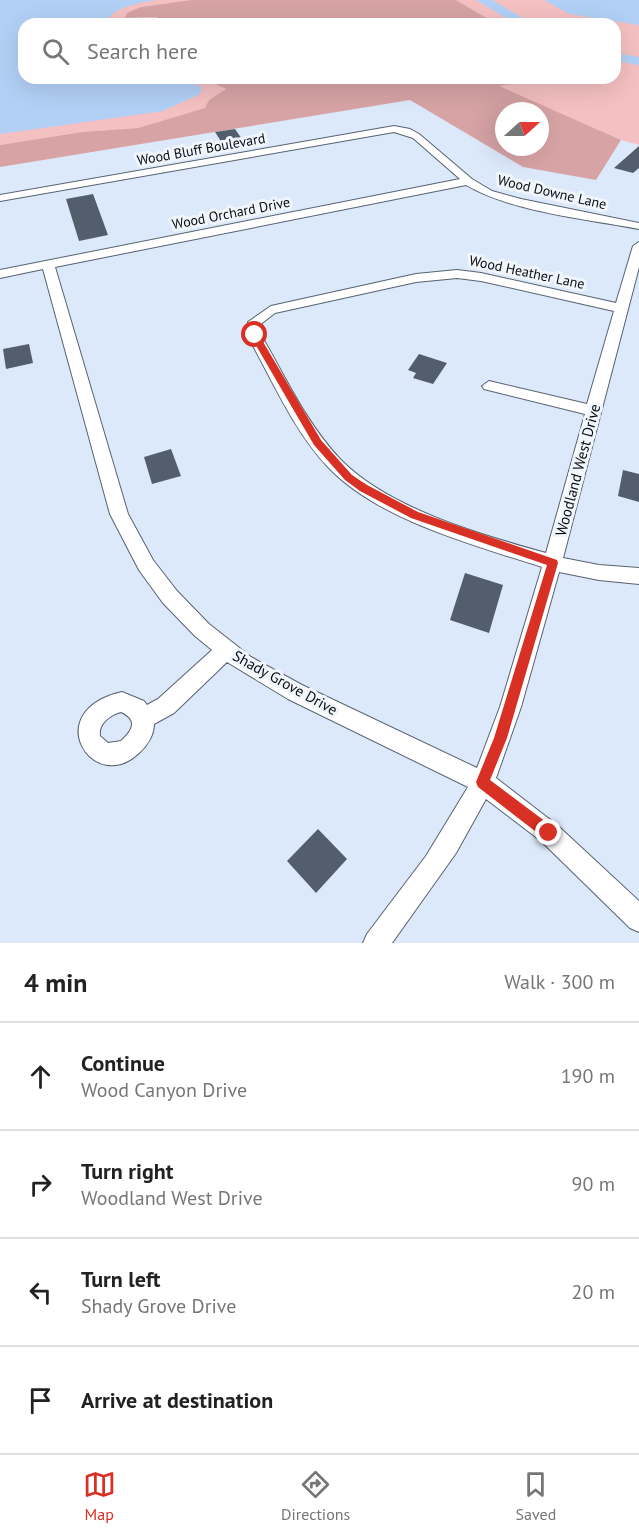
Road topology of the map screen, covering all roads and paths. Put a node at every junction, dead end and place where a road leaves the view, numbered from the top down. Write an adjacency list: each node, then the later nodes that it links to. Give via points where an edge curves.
1 (407, 131): 2 (street, Wood Downe Lane); 3 (street, Wood Bluff Boulevard, via 384,130)
2 (468, 181): 4 (street, Wood Downe Lane, via 508,200); 6 (street, Wood Orchard Drive)
3 (0, 198)
4 (639, 226)
5 (639, 246): 8 (street, Woodland West Drive)
6 (48, 265): 7 (street, Wood Orchard Drive); 13 (street, Shady Grove Drive, via 119,514 146,565 170,597)
7 (0, 274)
8 (620, 308): 10 (street, Woodland West Drive); 11 (street, Wood Heather Lane, via 466,274 430,275 271,310 255,322 255,335 317,443 349,477 398,508)
9 (489, 386): 10 (street)
10 (593, 411): 11 (street, Woodland West Drive)
11 (553, 563): 12 (street); 15 (street, Woodland West Drive, via 501,738)
12 (639, 576)
13 (226, 650): 14 (street, via 166,706); 15 (street, Shady Grove Drive, via 295,692)
14 (144, 718)
15 (483, 782): 16 (street, Shady Grove Drive, via 549,833); 17 (street, Woodland West Drive, via 452,837)
16 (639, 919)
17 (376, 943)

